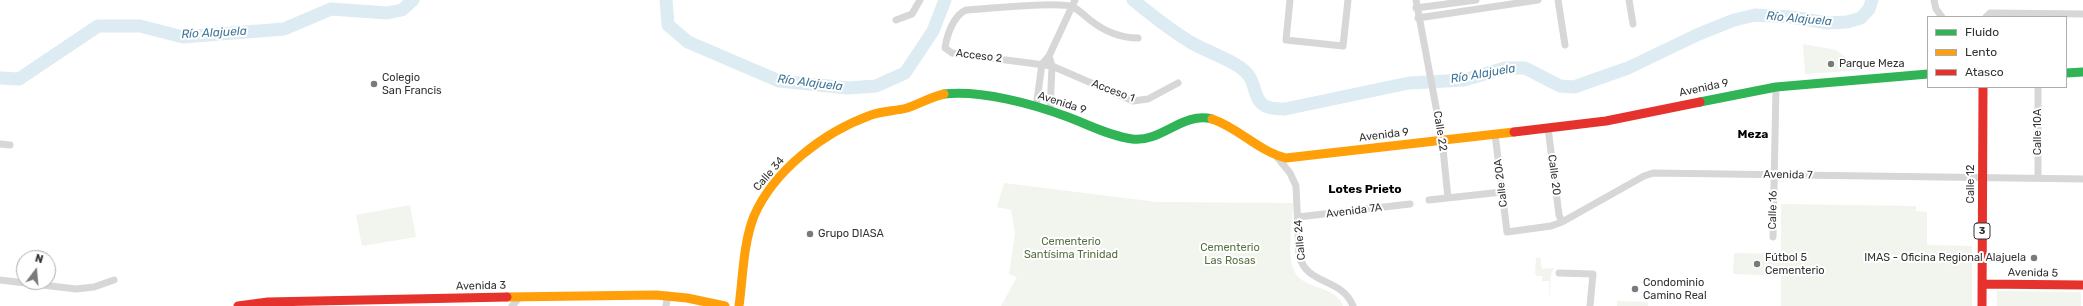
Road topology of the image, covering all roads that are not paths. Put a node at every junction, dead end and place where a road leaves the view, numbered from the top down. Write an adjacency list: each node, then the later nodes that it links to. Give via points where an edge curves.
1 (920, 0): 16 (street, via 912,14)
2 (1290, 0): 3 (street, via 1286,40 1343,46)
3 (1348, 0)
4 (1416, 0): 11 (street, Calle 22)
5 (1476, 0): 11 (street)
6 (1538, 0): 15 (street)
7 (1558, 0): 19 (street)
8 (1629, 0): 17 (street)
9 (1934, 0): 13 (street, via 1936,10)
10 (1074, 3): 18 (street, via 1095,24 1127,38); 20 (street); 20 (street, Acceso 2, via 966,10 955,18 946,41 945,48 952,53)
11 (1416, 8): 15 (street, Calle 22)
12 (2083, 14): 14 (street, via 1990,13)
13 (1941, 16)
14 (1986, 16)
15 (1418, 18): 33 (street, Calle 22)
16 (896, 20)
17 (1633, 24)
18 (1138, 38)
19 (1565, 44)
20 (1047, 65): 24 (street, Acceso 1, via 1133,101 1148,99); 28 (street); 29 (street)
21 (2083, 72): 22 (street)
22 (2067, 73)
23 (1927, 74): 25 (street, Avenida 9)
24 (1178, 83)
25 (1776, 87): 31 (street, Avenida 9, via 1606,121); 39 (street, Calle 16)
26 (1983, 88): 40 (street, Calle 12 / 3)
27 (2038, 88): 41 (street, Calle 10A)
28 (1036, 107): 29 (street, Avenida 9); 30 (street, Avenida 9, via 966,94 946,93)
29 (1050, 111): 36 (street, Avenida 9, via 1123,137 1142,140 1159,136 1190,119 1208,118)
30 (866, 118): 62 (street, Calle 34, via 802,156 768,191 750,228)
31 (1548, 128): 32 (street, Avenida 9); 48 (street, Calle 20)
32 (1495, 134): 33 (street, Avenida 9); 43 (street, Calle 20A)
33 (1442, 139): 37 (street, Avenida 9); 44 (street, Calle 22)
34 (0, 144): 35 (street)
35 (10, 145)
36 (1277, 157): 37 (street, Avenida 9); 38 (street, Calle 24)
37 (1298, 158): 38 (street, via 1290,164)
38 (1290, 173): 47 (street, Calle 24, via 1297,191)
39 (1774, 175): 40 (street, Avenida 7); 48 (street, Avenida 7, via 1648,174); 50 (street, Calle 16)
40 (1983, 177): 41 (street, Avenida 7); 54 (street, Calle 12 / 3)
41 (2038, 178): 42 (street, Avenida 7)
42 (2083, 178)
43 (1502, 192): 44 (street); 49 (street, Calle 20A)
44 (1448, 198): 45 (street)
45 (1429, 200)
46 (1410, 204): 47 (street, Avenida 7A)
47 (1298, 218): 63 (street, Calle 24, via 1302,265 1314,277 1343,292)
48 (1562, 222): 49 (street, Avenida 7)
49 (1507, 232)
50 (1773, 237)
51 (1559, 272): 64 (street, via 1593,274)
52 (0, 280): 53 (street, via 76,289 94,287)
53 (114, 280)
54 (1982, 284): 55 (street, Avenida 5); 65 (street, Calle 12 / 3)
55 (2083, 285)
56 (668, 296): 57 (street, Avenida 3); 60 (street); 61 (street, Avenida 3)
57 (520, 297): 58 (street, Avenida 3, via 268,302); 59 (street)
58 (238, 306)
59 (512, 306)
60 (666, 306)
61 (725, 306)
62 (739, 306)
63 (1353, 306)
64 (1590, 306)
65 (1982, 306)

